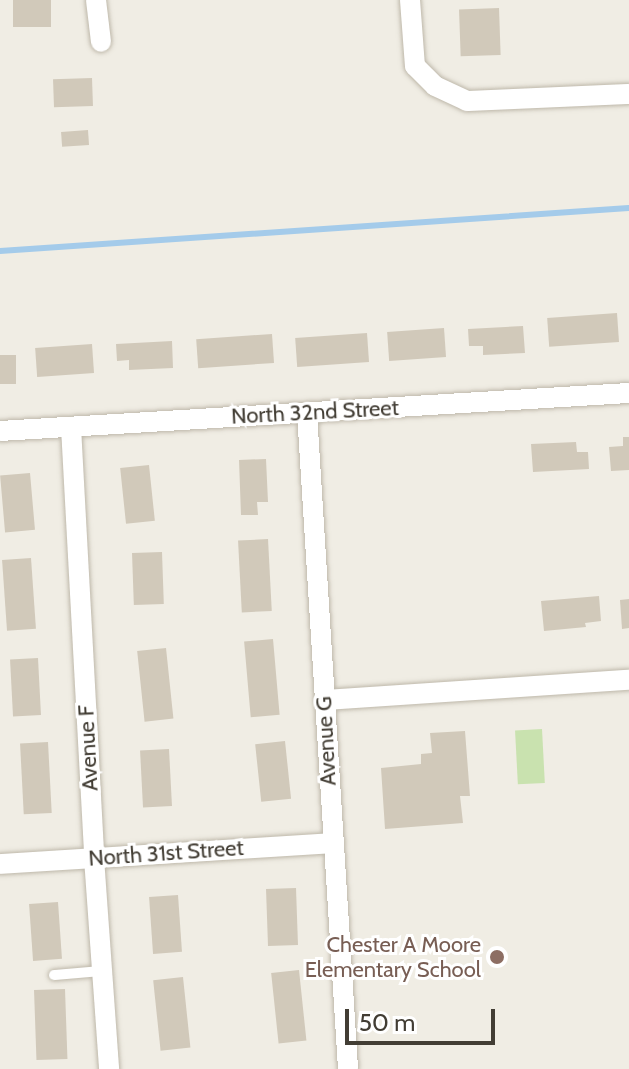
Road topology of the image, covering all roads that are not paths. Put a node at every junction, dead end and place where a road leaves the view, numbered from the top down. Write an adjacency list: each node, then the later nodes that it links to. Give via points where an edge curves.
1 (96, 0): 3 (street)
2 (410, 0): 4 (street, via 415,66 435,86 467,101)
3 (101, 42)
4 (629, 94)
5 (629, 393): 6 (street, North 32nd Street)
6 (307, 413): 7 (street, North 32nd Street); 10 (street, Avenue G)
7 (71, 427): 8 (street, North 32nd Street); 12 (street, Avenue F)
8 (0, 431)
9 (629, 680): 10 (street)
10 (324, 700): 11 (street, Avenue G)
11 (332, 843): 12 (street, North 31st Street); 17 (street, Avenue G)
12 (94, 858): 13 (street, North 31st Street); 14 (street, Avenue F)
13 (0, 864)
14 (102, 971): 15 (lane); 16 (street, Avenue F)
15 (54, 975)
16 (109, 1069)
17 (348, 1069)

